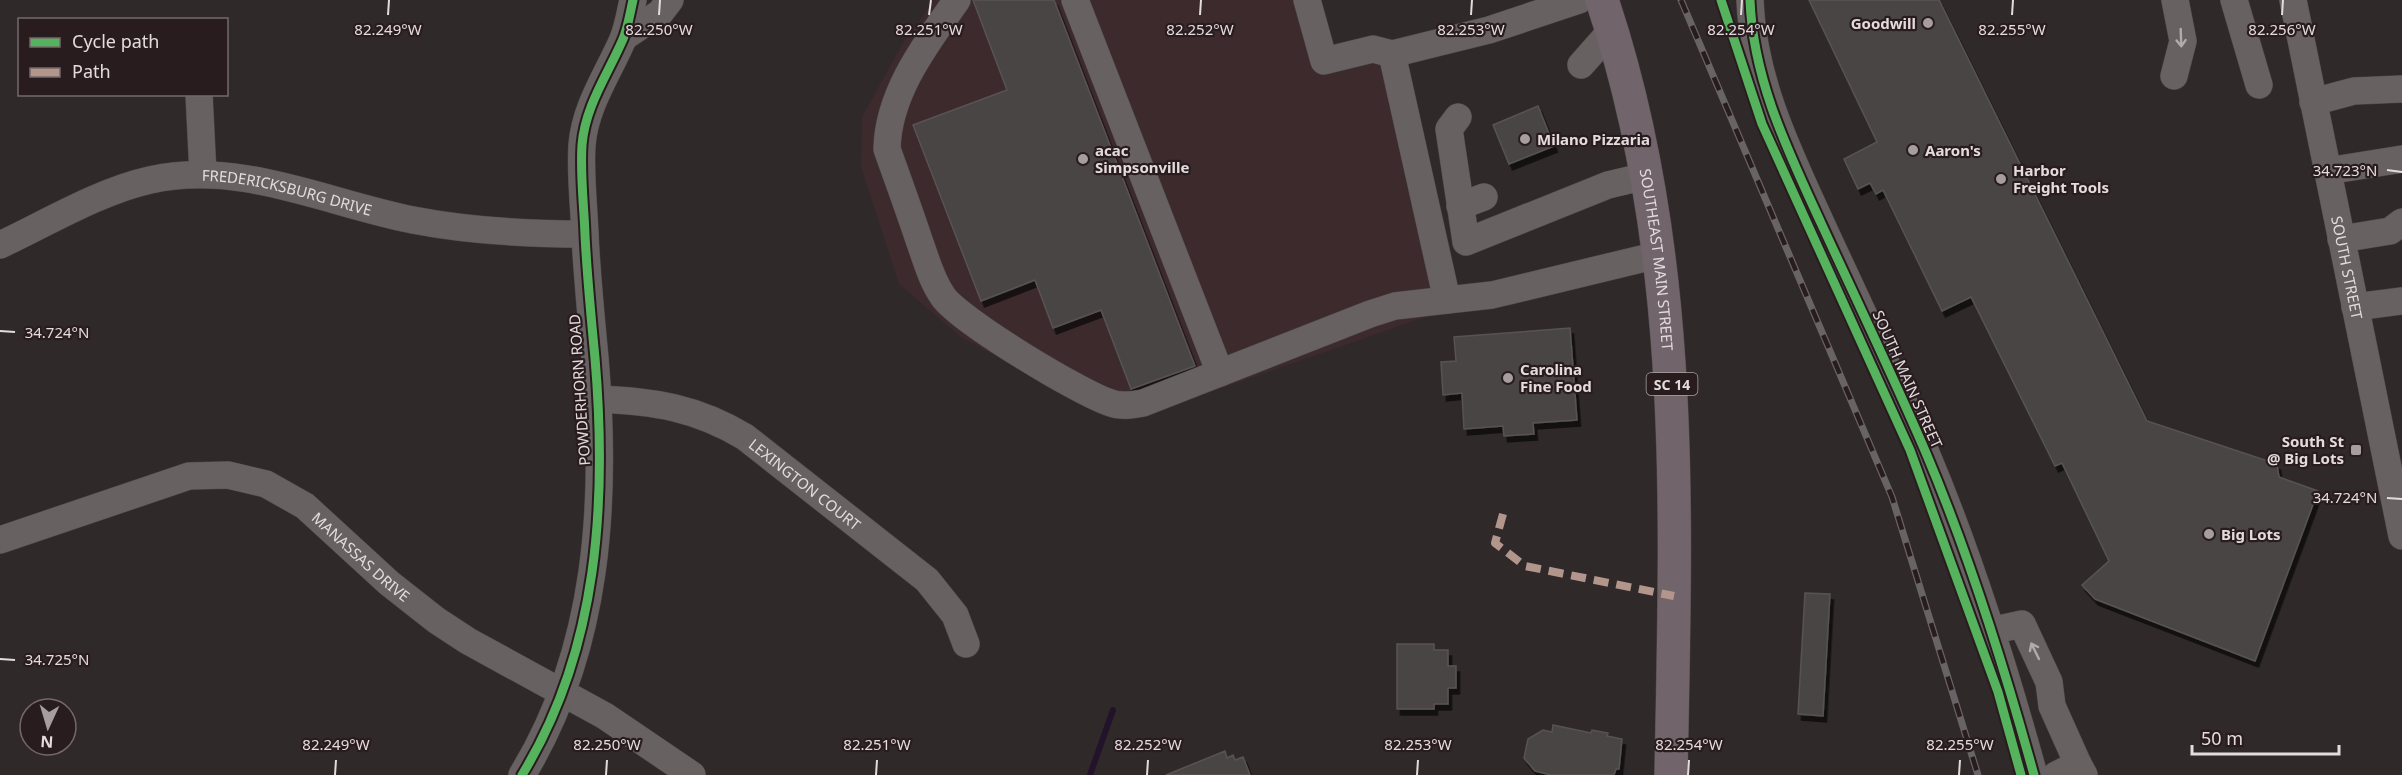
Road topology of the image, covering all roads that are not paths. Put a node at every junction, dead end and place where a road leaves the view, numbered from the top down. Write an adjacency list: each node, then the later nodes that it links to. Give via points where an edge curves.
1 (633, 0): 13 (street, POWDERHORN ROAD)
2 (670, 0): 13 (street, via 660,13)
3 (957, 0): 34 (street, via 927,43 894,104 887,132 887,149 942,296 951,308 996,339 1111,403 1143,403)
4 (1307, 0): 14 (street, via 1324,61 1373,49)
5 (1579, 0): 14 (street, via 1489,30)
6 (1602, 0): 12 (main road, SOUTHEAST MAIN STREET / SC 14)
7 (1750, 0): 39 (street, SOUTH MAIN STREET, via 1752,34 1764,89 1926,454)
8 (2175, 0): 16 (street, one-way to 16, via 2183,41)
9 (2234, 0): 17 (street)
10 (2293, 0): 20 (street, SOUTH STREET)
11 (1082, 2): 34 (street)
12 (1611, 31): 15 (street); 25 (main road, SOUTHEAST MAIN STREET / SC 14)
13 (624, 37): 27 (street, POWDERHORN ROAD, via 585,123 581,187)
14 (1392, 54): 31 (street)
15 (1581, 65)
16 (2174, 76)
17 (2259, 84)
18 (2402, 89): 20 (street, via 2354,92)
19 (199, 96): 24 (street)
20 (2313, 102): 23 (street, SOUTH STREET)
21 (1458, 117): 25 (street, via 1449,129 1472,201 1466,242 1608,186)
22 (2402, 159): 23 (street)
23 (2327, 171): 28 (street, SOUTH STREET)
24 (203, 174): 27 (street, FREDERICKSBURG DRIVE, via 279,184 415,220 548,234); 29 (street, FREDERICKSBURG DRIVE, via 150,180 95,200)
25 (1646, 176): 30 (main road, SOUTHEAST MAIN STREET / SC 14)
26 (2402, 222): 28 (street, via 2390,231)
27 (585, 234): 35 (street, POWDERHORN ROAD)
28 (2341, 239): 33 (street, SOUTH STREET)
29 (0, 245)
30 (1658, 255): 31 (street, via 1492,295); 45 (main road, SOUTHEAST MAIN STREET / SC 14, via 1673,408)
31 (1447, 300): 34 (street, via 1395,306)
32 (2402, 301): 33 (street)
33 (2355, 306): 36 (street, SOUTH STREET)
34 (1220, 373)
35 (597, 399): 40 (street, LEXINGTON COURT, via 639,401 689,411 746,437 927,580 955,615); 41 (street, POWDERHORN ROAD, via 599,510 594,571 580,640)
36 (2398, 492): 37 (street, SOUTH STREET)
37 (2402, 536)
38 (0, 540): 41 (street, MANASSAS DRIVE, via 189,476 210,474 249,479 285,493 305,506 436,620)
39 (1990, 631): 42 (street, one-way to 39, via 2052,706 2049,682 2022,624); 46 (street, SOUTH MAIN STREET)
40 (966, 644)
41 (561, 692): 43 (street, POWDERHORN ROAD, via 543,738); 44 (street, MANASSAS DRIVE)
42 (2073, 771)
43 (522, 775)
44 (692, 775)
45 (1671, 775)
46 (2034, 775)

